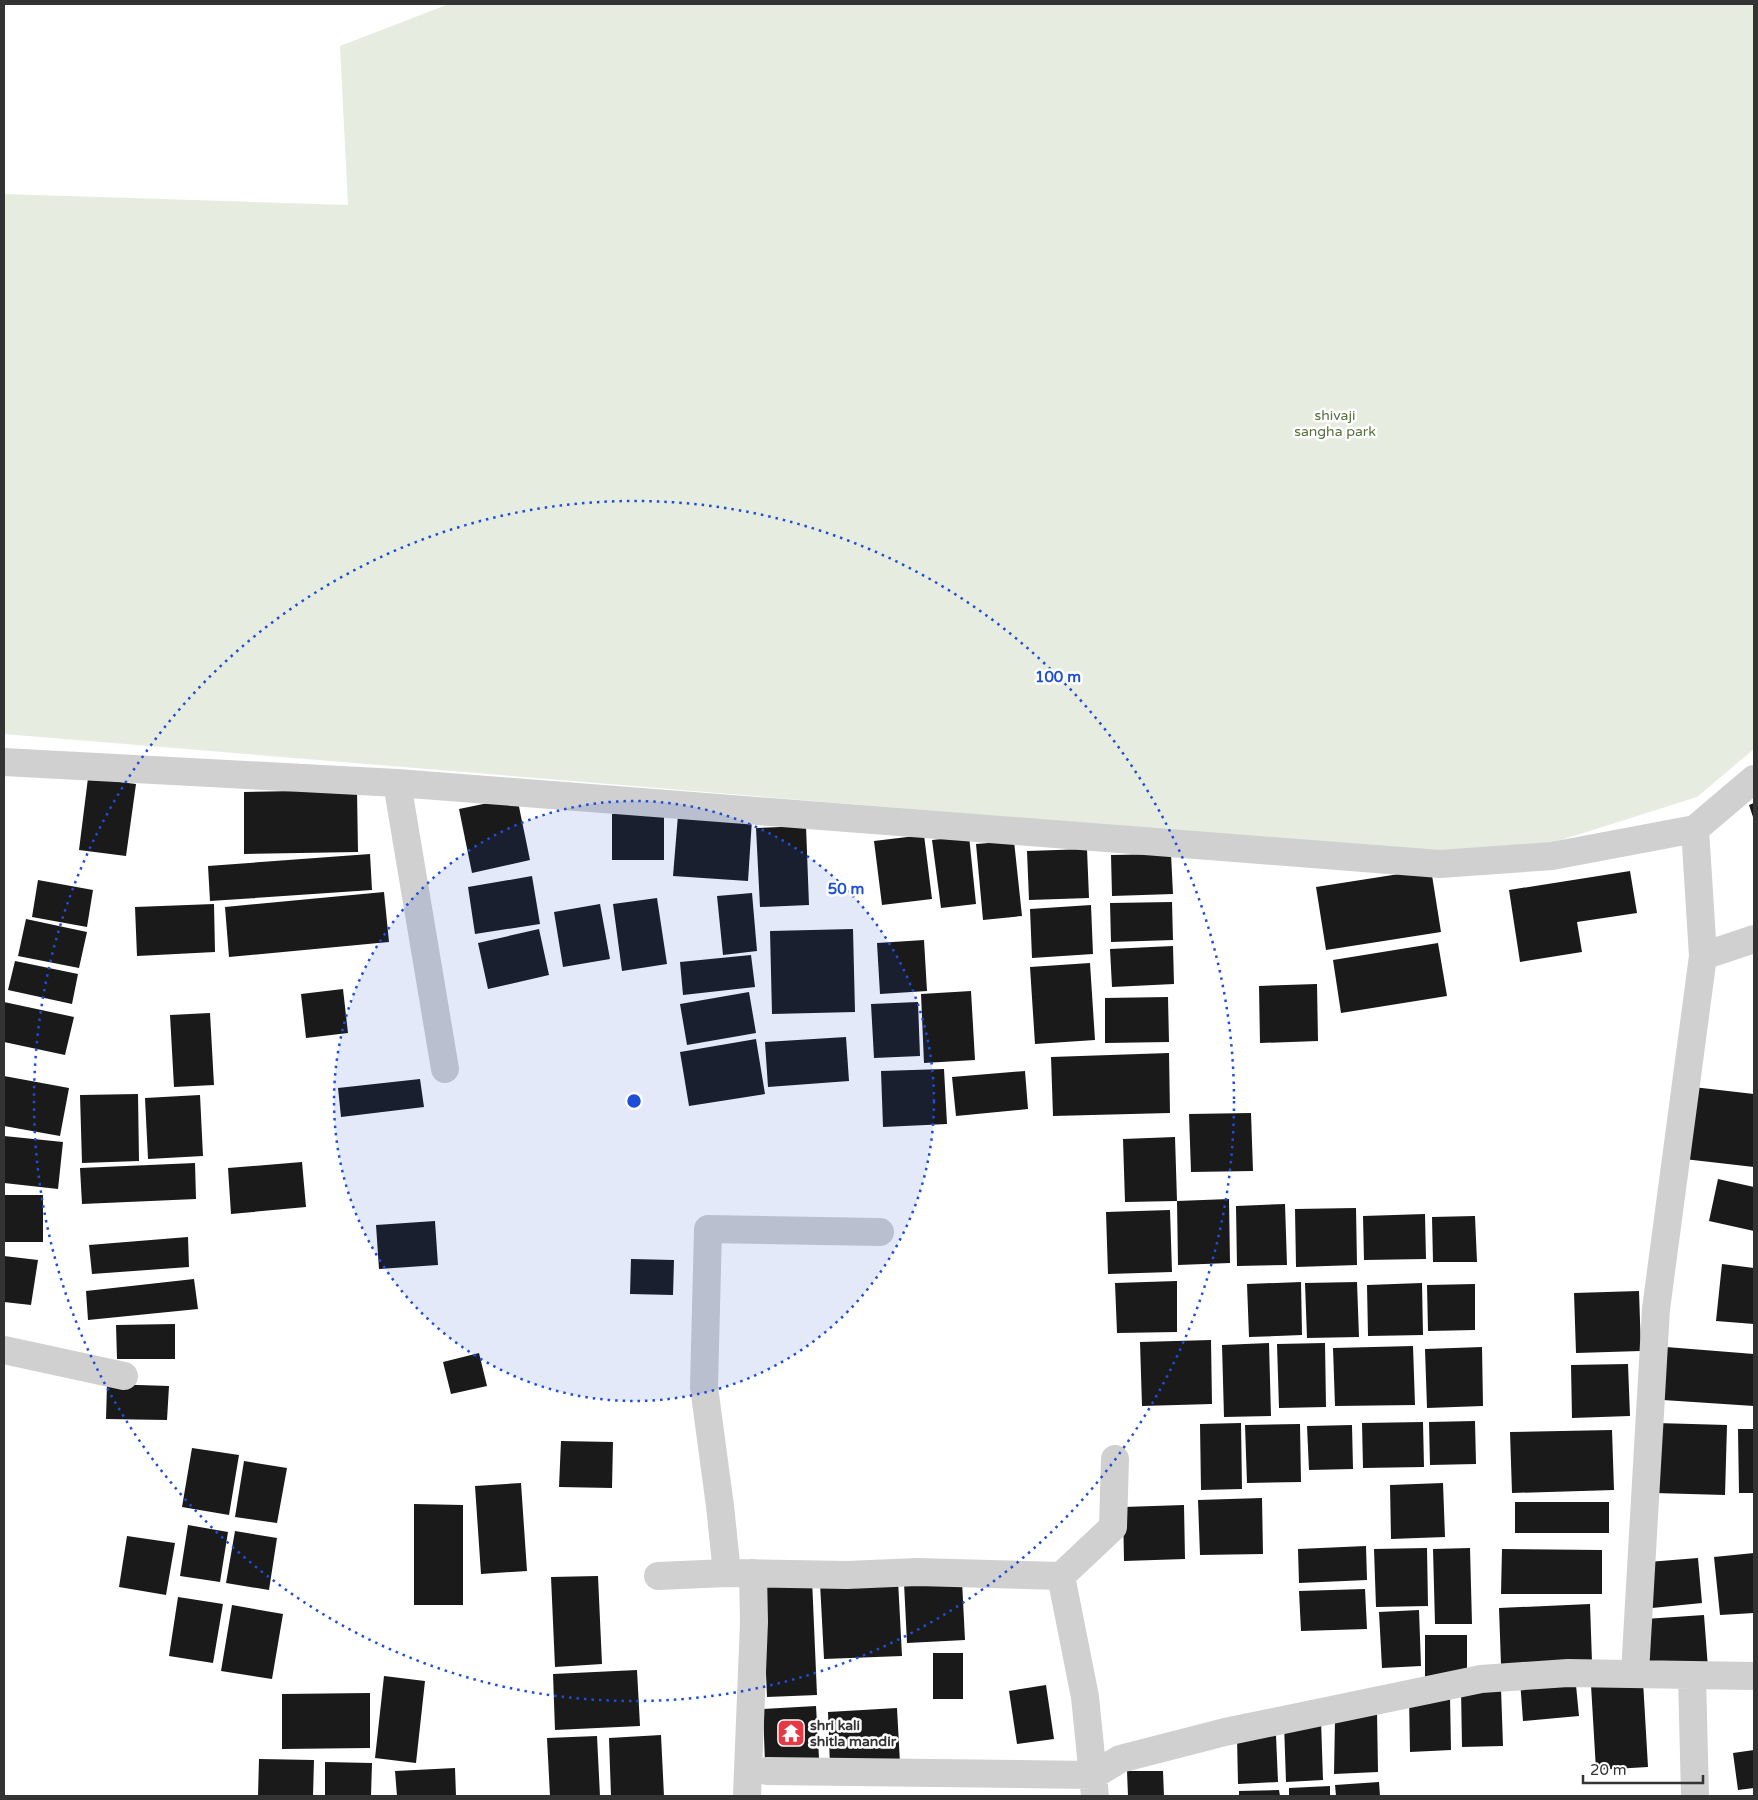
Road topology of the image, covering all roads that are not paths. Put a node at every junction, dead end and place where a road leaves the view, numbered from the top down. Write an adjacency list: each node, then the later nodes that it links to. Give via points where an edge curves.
1 (4, 762): 3 (street)
2 (1754, 779): 4 (street)
3 (396, 783): 4 (street, via 1440,864 1552,856); 7 (street)
4 (1695, 829): 6 (street)
5 (1754, 939): 6 (street)
6 (1703, 956): 16 (street, via 1656,1309)
7 (445, 1069)
8 (880, 1232): 12 (street, via 708,1229 704,1387)
9 (4, 1350): 10 (street)
10 (124, 1376)
11 (1115, 1459): 15 (street, via 1113,1527)
12 (727, 1573): 13 (street); 14 (street)
13 (753, 1573): 15 (street, via 847,1575 917,1572); 21 (street)
14 (658, 1576)
15 (1060, 1576): 20 (street, via 1085,1697)
16 (1635, 1673): 17 (street); 20 (street, via 1568,1673 1481,1679 1224,1732 1120,1759)
17 (1692, 1676): 18 (street); 22 (street)
18 (1754, 1676)
19 (767, 1771): 20 (street)
20 (1094, 1786)
21 (747, 1796)
22 (1695, 1796)

